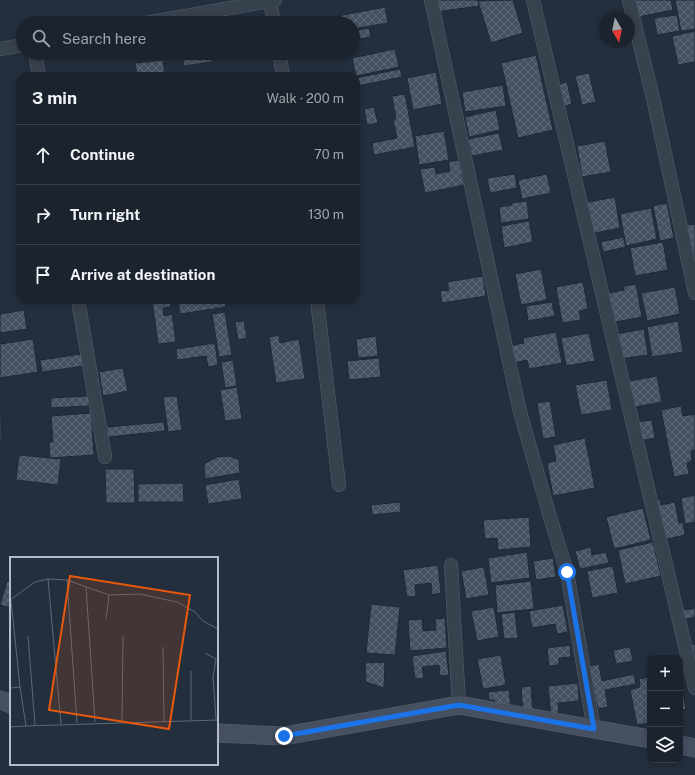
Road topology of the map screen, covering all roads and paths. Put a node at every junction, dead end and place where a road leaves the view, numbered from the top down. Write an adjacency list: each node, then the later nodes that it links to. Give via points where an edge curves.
1 (273, 0): 5 (street); 6 (street)
2 (431, 0): 23 (street, via 520,412 567,572)
3 (533, 0): 19 (street)
4 (629, 0): 13 (street)
5 (185, 16)
6 (274, 16)
7 (16, 46): 8 (street)
8 (0, 49)
9 (37, 60): 11 (street)
10 (280, 60): 12 (street)
11 (38, 72)
12 (282, 72)
13 (695, 293)
14 (79, 304): 16 (street)
15 (317, 304): 17 (street)
16 (105, 457)
17 (339, 485)
18 (451, 564): 22 (street)
19 (695, 688)
20 (0, 700): 21 (street)
21 (10, 704)
22 (459, 705): 23 (street); 24 (street, via 284,736)
23 (594, 729): 25 (street)
24 (218, 733)
25 (647, 738)
26 (683, 746): 27 (street)
27 (695, 748)

